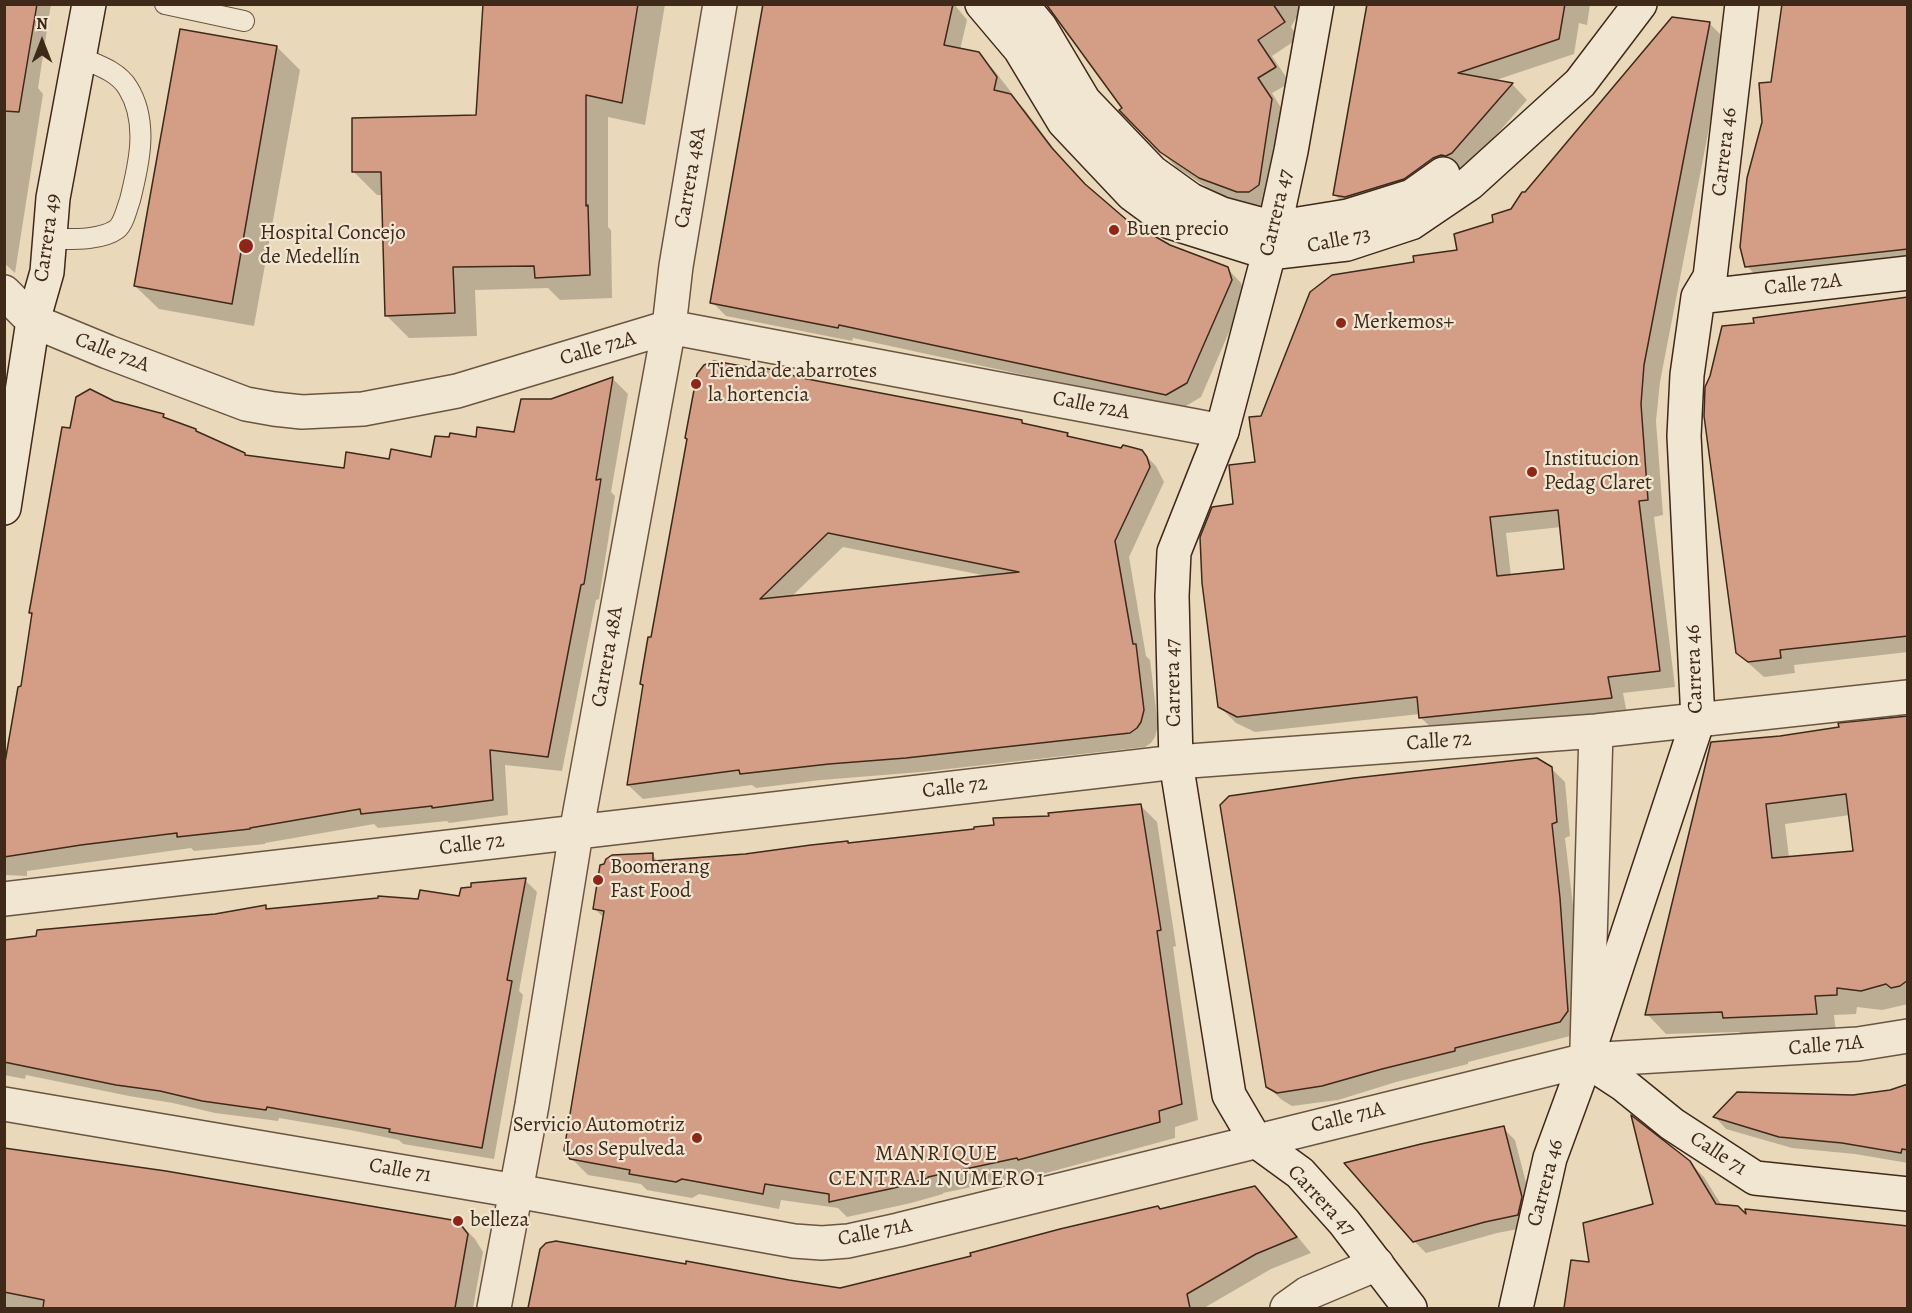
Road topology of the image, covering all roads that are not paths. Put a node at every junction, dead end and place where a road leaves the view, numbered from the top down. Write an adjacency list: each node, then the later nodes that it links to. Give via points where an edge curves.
1 (88, 4): 12 (street, Carrera 49)
2 (165, 4): 11 (lane)
3 (720, 4): 19 (street, Carrera 48A)
4 (982, 4): 14 (street, Calle 73, via 1020,49 1064,122 1132,194 1170,222)
5 (1021, 4): 14 (street, Calle 73, via 1040,27 1084,100 1152,172 1191,200)
6 (1317, 4): 14 (street, Carrera 47)
7 (1615, 4): 14 (street, Calle 73, via 1568,64 1465,158 1412,196)
8 (1640, 4): 14 (street, Calle 73, via 1580,83 1470,183 1411,223 1347,244)
9 (1719, 4): 17 (street, Carrera 46, via 1689,274)
10 (1742, 4): 17 (street, Carrera 46, via 1710,277)
11 (244, 21)
12 (79, 57): 13 (street, Carrera 49, via 53,198); 13 (lane, via 110,71 129,88 138,115 141,154 126,213 117,228 96,238)
13 (50, 239): 18 (street, Carrera 49, via 47,272)
14 (1271, 241): 21 (street, Carrera 47)
15 (1908, 273): 17 (street, Calle 72A)
16 (4, 292): 18 (street)
17 (1698, 297): 24 (street, Carrera 46, via 1687,375 1684,436)
18 (33, 321): 19 (street, Calle 72A, via 246,404 302,412 363,409 457,391); 20 (street); 22 (street, Carrera 49)
19 (669, 327): 21 (street, Calle 72A); 27 (street, Carrera 48A)
20 (4, 359)
21 (1222, 431): 26 (street, Carrera 47, via 1174,552)
22 (6, 490)
23 (1908, 697): 24 (street, Calle 72)
24 (1698, 720): 25 (street, Calle 72); 30 (street, Carrera 46)
25 (1596, 731): 26 (street, Calle 72); 30 (street, Carrera 46)
26 (1176, 762): 27 (street, Calle 72); 32 (street, Carrera 47, via 1229,1095)
27 (576, 833): 28 (street, Calle 72); 33 (street, Carrera 48A)
28 (4, 898)
29 (1908, 1036): 30 (street, Calle 71A, via 1858,1044)
30 (1586, 1060): 32 (street, Calle 71A); 34 (street, Calle 71, via 1671,1124 1755,1178); 37 (street, Carrera 46, via 1550,1158)
31 (4, 1104): 33 (street, Calle 71)
32 (1256, 1141): 35 (street, Calle 71A, via 848,1241); 36 (street, Carrera 47, via 1300,1173)
33 (516, 1191): 35 (street, Calle 71); 38 (street, Carrera 48A)
34 (1908, 1194)
35 (794, 1241)
36 (1377, 1264): 39 (street, via 1308,1293); 40 (street, Carrera 47)
37 (1516, 1302)
38 (494, 1308)
39 (1287, 1308)
40 (1410, 1308)

